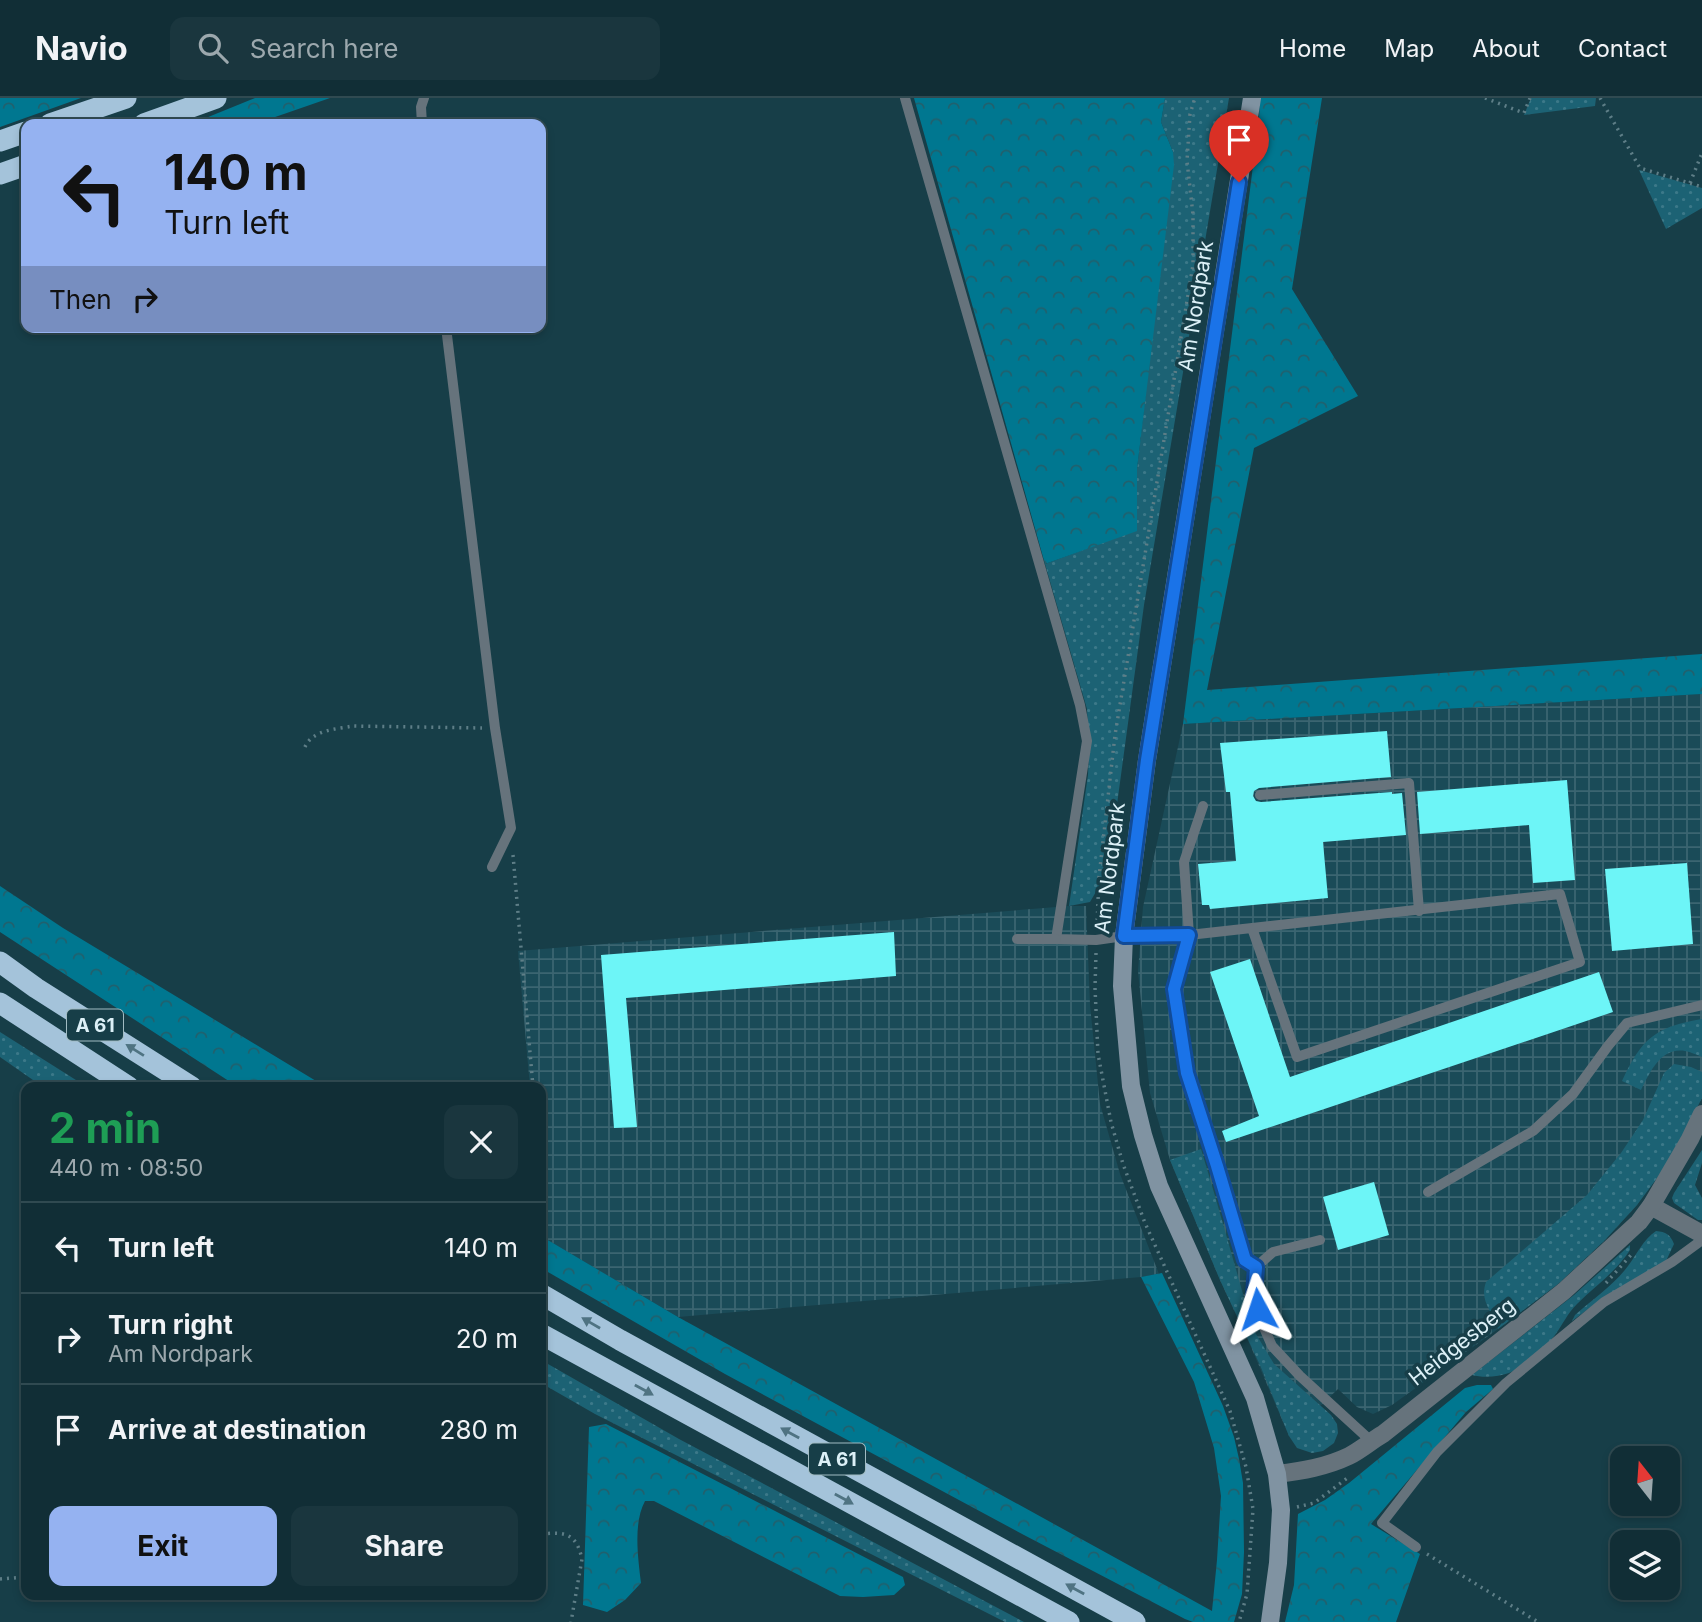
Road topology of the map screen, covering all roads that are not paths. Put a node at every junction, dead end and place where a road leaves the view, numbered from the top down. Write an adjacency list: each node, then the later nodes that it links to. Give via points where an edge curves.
1 (126, 98): 6 (highway)
2 (216, 98): 7 (highway)
3 (424, 98): 8 (lane)
4 (905, 98): 22 (lane, via 1087,741)
5 (1252, 98): 20 (street, Am Nordpark, via 1147,760)
6 (65, 119)
7 (158, 119)
8 (422, 119)
9 (21, 134): 10 (highway)
10 (0, 141)
11 (21, 167): 12 (highway)
12 (0, 174)
13 (447, 333): 16 (lane, via 511,828)
14 (1260, 795): 17 (lane, via 1409,783)
15 (1203, 806): 19 (lane, via 1184,862)
16 (492, 867)
17 (1419, 911): 18 (lane); 18 (lane, via 1560,894 1580,962 1297,1058)
18 (1252, 928): 19 (lane)
19 (1189, 935): 20 (lane); 34 (lane, via 1174,989 1187,1073 1245,1260)
20 (1124, 936): 22 (lane); 38 (street, Am Nordpark, via 1122,986 1131,1086 1143,1135 1160,1185 1255,1398)
21 (1017, 939): 22 (lane)
22 (1056, 939)
23 (0, 962): 27 (highway, A 61, one-way to 23)
24 (0, 1003): 26 (highway, A 61)
25 (1702, 1005): 29 (lane, via 1628,1023 1573,1094 1533,1131)
26 (121, 1082)
27 (184, 1082)
28 (1702, 1114): 30 (street, Heidgesberg)
29 (1428, 1192)
30 (1651, 1206): 31 (street); 37 (street, Heidgesberg, via 1564,1290)
31 (1702, 1234)
32 (1320, 1240): 34 (lane, via 1273,1252)
33 (1702, 1240): 39 (lane, via 1604,1303 1506,1383 1437,1452 1382,1523)
34 (1256, 1267): 37 (lane, via 1254,1295 1272,1346)
35 (546, 1297): 41 (highway, A 61, one-way to 35)
36 (546, 1337): 40 (highway, A 61, one-way to 40)
37 (1371, 1441): 38 (street, Heidgesberg, via 1349,1456 1321,1466)
38 (1278, 1474): 42 (street, Am Nordpark, via 1281,1510)
39 (1416, 1547)
40 (1069, 1622)
41 (1135, 1622)
42 (1270, 1622)

